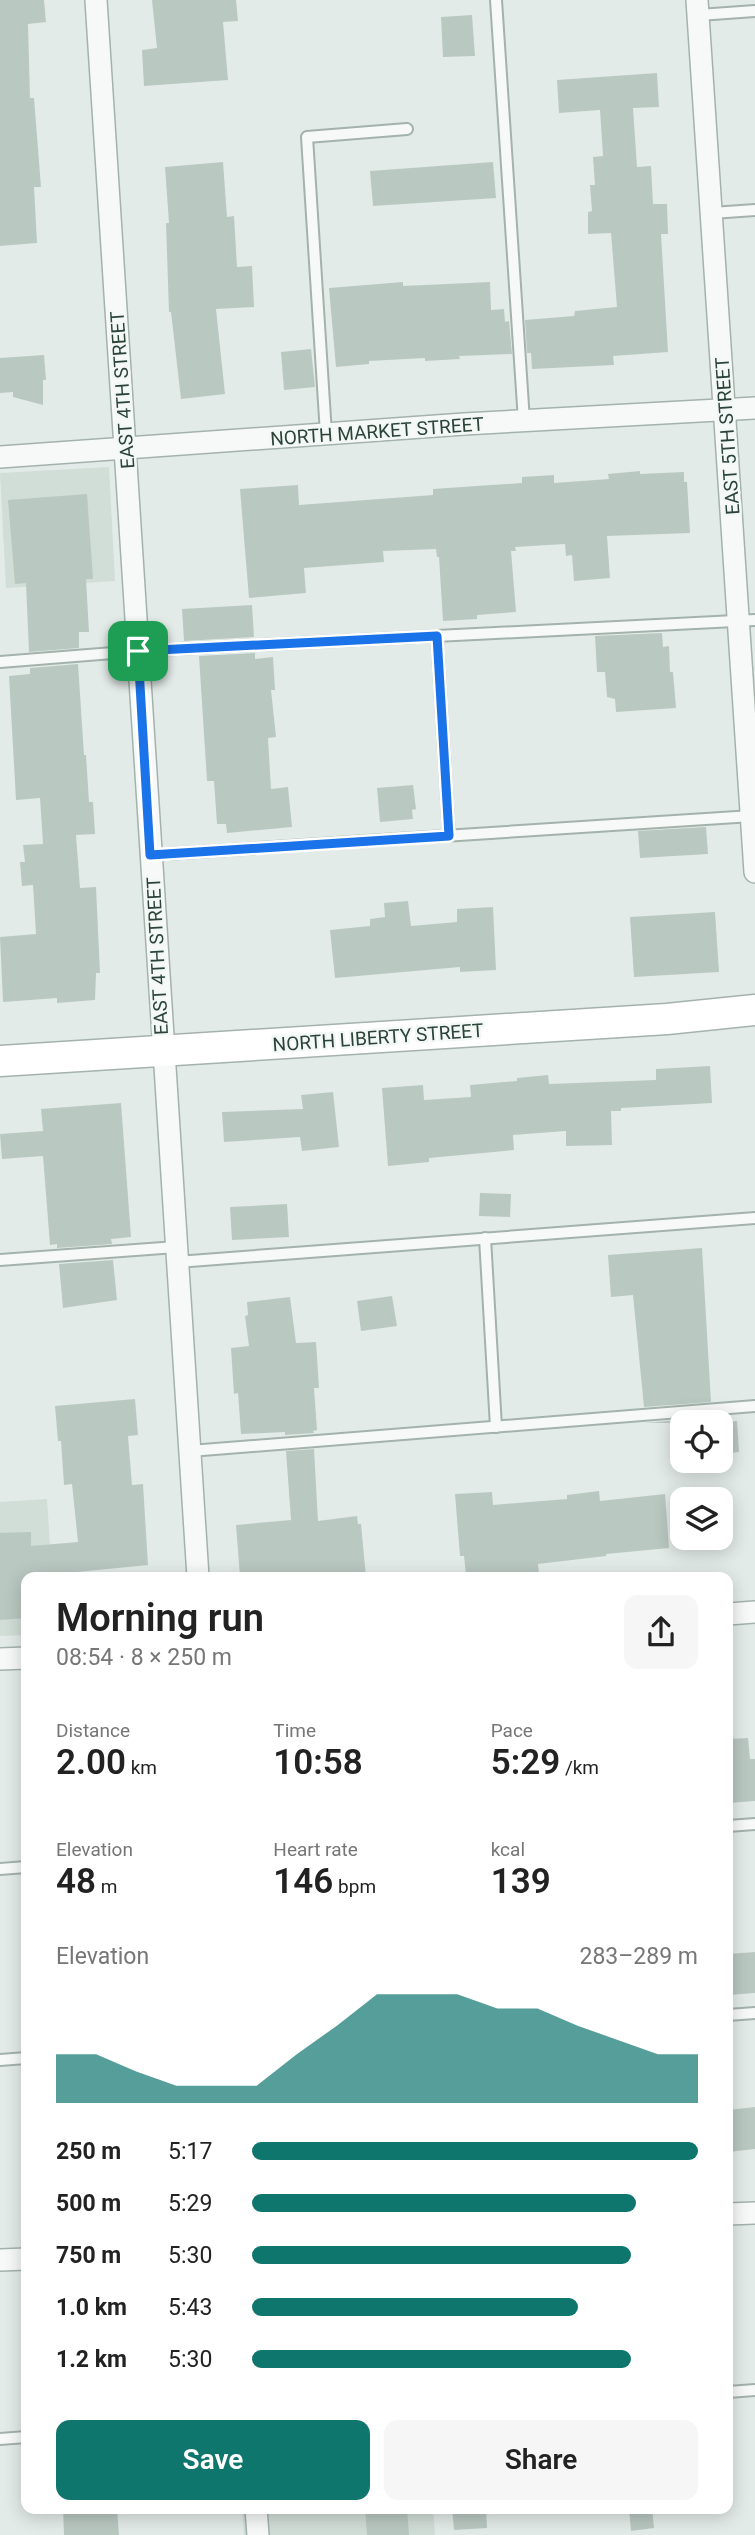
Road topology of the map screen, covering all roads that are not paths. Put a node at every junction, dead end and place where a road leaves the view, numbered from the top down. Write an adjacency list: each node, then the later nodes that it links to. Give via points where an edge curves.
1 (96, 0): 12 (street, EAST 4TH STREET)
2 (496, 0): 10 (lane)
3 (698, 8): 4 (lane); 7 (street, EAST 5TH STREET)
4 (755, 11)
5 (407, 129): 11 (lane, via 307,137)
6 (755, 210): 7 (lane)
7 (712, 213): 9 (street, EAST 5TH STREET)
8 (755, 408): 9 (street, NORTH MARKET STREET)
9 (725, 410): 10 (street, NORTH MARKET STREET); 14 (street, EAST 5TH STREET)
10 (524, 421): 11 (street, NORTH MARKET STREET)
11 (326, 434): 12 (street, NORTH MARKET STREET)
12 (126, 449): 13 (street, NORTH MARKET STREET); 16 (street, EAST 4TH STREET)
13 (0, 457)
14 (747, 620): 15 (lane); 18 (street, EAST 5TH STREET)
15 (437, 636): 16 (lane); 19 (lane)
16 (138, 651): 17 (lane); 20 (street, EAST 4TH STREET)
17 (0, 662)
18 (753, 816): 19 (lane); 21 (street, EAST 5TH STREET)
19 (449, 836): 20 (lane)
20 (150, 855): 23 (street, EAST 4TH STREET)
21 (755, 872)
22 (755, 1010): 23 (street, NORTH LIBERTY STREET)
23 (162, 1050): 24 (street, NORTH LIBERTY STREET); 27 (street, EAST 4TH STREET)
24 (0, 1061)
25 (755, 1218): 26 (lane)
26 (485, 1238): 27 (lane); 30 (lane)
27 (176, 1254): 28 (lane); 31 (street, EAST 4TH STREET)
28 (0, 1260)
29 (755, 1406): 30 (lane)
30 (496, 1427): 31 (lane)
31 (190, 1451): 32 (street, EAST 4TH STREET)
32 (198, 1572)
33 (755, 1612): 34 (street)
34 (733, 1614)
35 (21, 1658): 36 (street)
36 (0, 1659)
37 (755, 1824): 38 (lane)
38 (733, 1826)
39 (21, 1867): 40 (lane)
40 (0, 1869)
41 (755, 2013): 42 (lane)
42 (733, 2015)
43 (21, 2058): 44 (lane)
44 (0, 2060)
45 (755, 2213): 46 (street)
46 (733, 2214)
47 (21, 2259): 48 (street)
48 (0, 2260)
49 (755, 2390): 50 (lane)
50 (733, 2392)
51 (21, 2437): 52 (lane)
52 (0, 2439)
53 (257, 2514): 54 (street)
54 (258, 2535)

